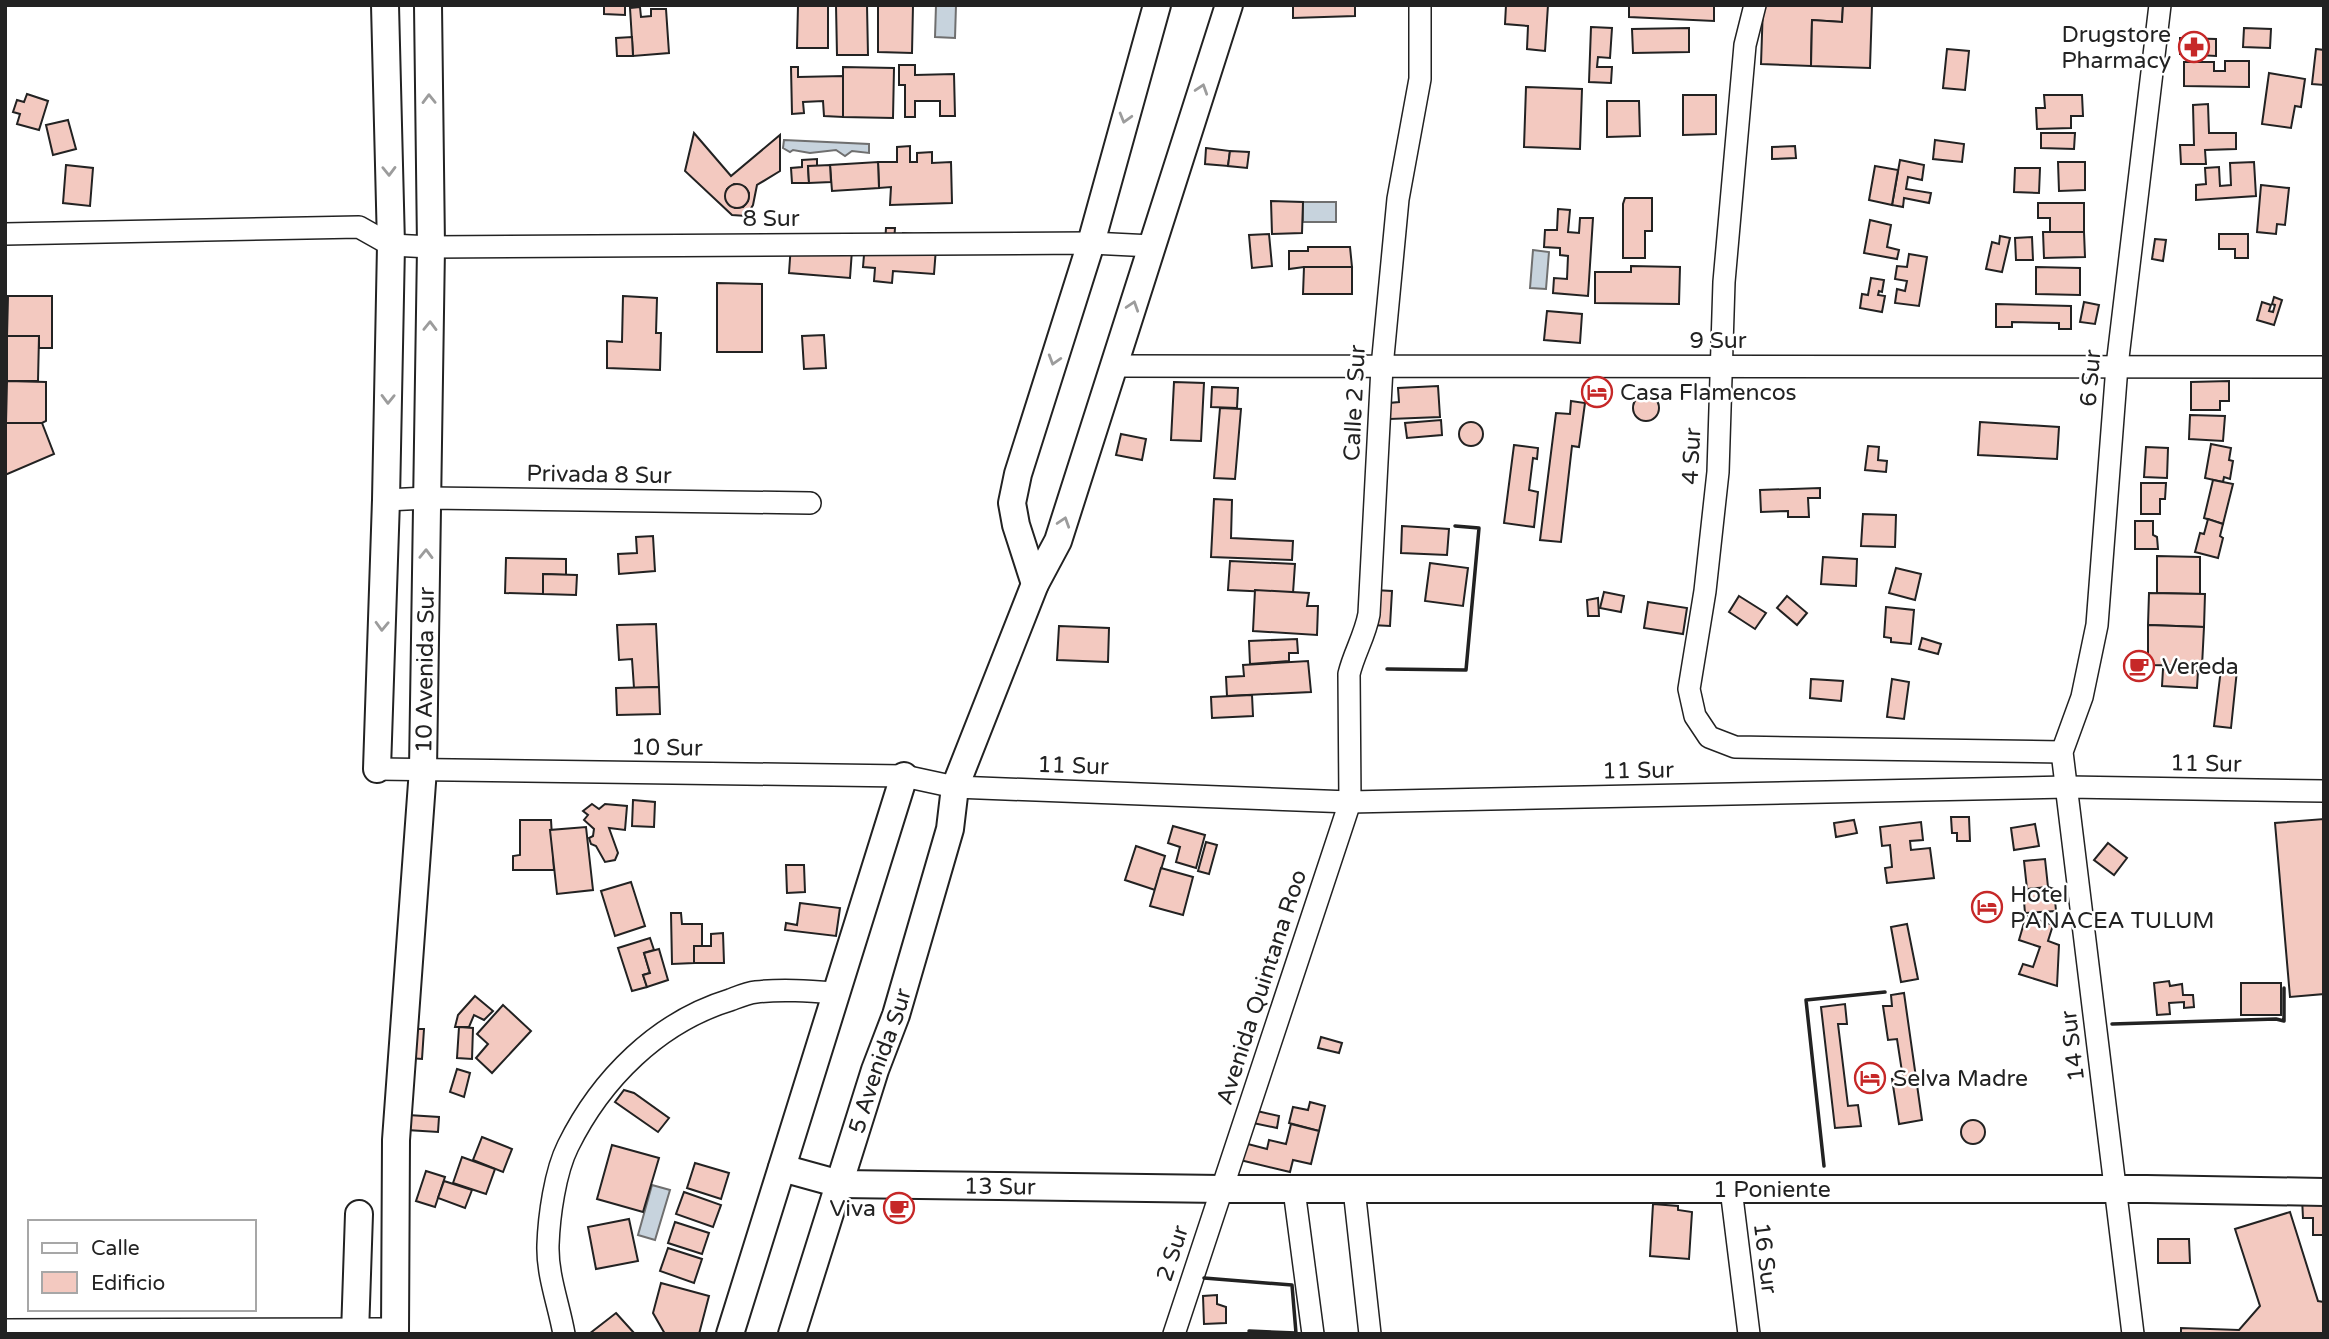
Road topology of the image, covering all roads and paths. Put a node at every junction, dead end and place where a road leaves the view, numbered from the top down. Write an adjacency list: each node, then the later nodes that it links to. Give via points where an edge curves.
1 (385, 5): 10 (street, one-way to 10)
2 (428, 5): 12 (street, 10 Avenida Sur, one-way to 2)
3 (1157, 5): 9 (street, one-way to 9)
4 (1228, 5): 11 (street, 5 Avenida Sur, one-way to 4)
5 (1420, 5): 14 (street, Calle 2 Sur, via 1419,91 1398,199)
6 (1755, 5): 15 (street, 4 Sur, via 1745,45 1737,124)
7 (2160, 5): 16 (street, 6 Sur)
8 (5, 234): 10 (street, via 359,227)
9 (1091, 243): 11 (street, 8 Sur); 12 (street, 8 Sur); 21 (street, one-way to 21, via 1012,503)
10 (391, 245): 12 (street, 8 Sur); 19 (street, one-way to 19)
11 (1152, 246): 13 (street, 5 Avenida Sur, one-way to 11)
12 (431, 247): 18 (street, 10 Avenida Sur, one-way to 12)
13 (1113, 366): 14 (street, 9 Sur); 21 (street, 5 Avenida Sur, one-way to 13, via 1058,541)
14 (1382, 366): 15 (street, 9 Sur); 29 (street, Calle 2 Sur, via 1368,614 1349,674)
15 (1720, 366): 16 (street, 9 Sur); 22 (street, 4 Sur, via 1718,472 1689,690 1695,716 1709,737 1735,747)
16 (2117, 366): 17 (street, 9 Sur); 22 (street, 6 Sur, via 2097,625 2082,697)
17 (2324, 367)
18 (427, 498): 19 (street, Privada 8 Sur); 20 (street, Privada 8 Sur); 24 (street, 10 Avenida Sur, one-way to 18)
19 (386, 500): 23 (street, one-way to 23)
20 (810, 503)
21 (1035, 584): 26 (street, 5 Avenida Sur)
22 (2063, 752): 27 (street, 14 Sur)
23 (377, 769): 24 (street, 10 Sur)
24 (423, 769): 25 (street, 10 Sur); 42 (street, 10 Avenida Sur, via 396,1140)
25 (904, 776): 26 (street, 10 Sur); 30 (street)
26 (955, 787): 29 (street, 11 Sur); 32 (street, 5 Avenida Sur, via 950,829 896,1016)
27 (2067, 787): 28 (street, 11 Sur); 29 (street, 11 Sur); 37 (street, 14 Sur)
28 (2324, 791)
29 (1350, 802): 33 (street, Avenida Quintana Roo)
30 (835, 993): 31 (street); 43 (street, via 754,992 717,1004 679,1022 652,1042 596,1099 567,1148 555,1187 548,1246)
31 (782, 1168): 32 (street, 13 Sur); 44 (street)
32 (840, 1184): 33 (street, 13 Sur); 45 (street, 5 Avenida Sur)
33 (1221, 1189): 36 (street, 1 Poniente); 46 (street, 2 Sur)
34 (1354, 1189): 35 (street, 1 Poniente); 36 (street, 1 Poniente); 48 (street)
35 (1731, 1189): 37 (street, 1 Poniente); 49 (street, 16 Sur)
36 (1294, 1190): 47 (street)
37 (2116, 1190): 38 (street, 1 Poniente); 50 (street, 14 Sur)
38 (2324, 1192)
39 (359, 1214): 41 (street)
40 (5, 1330): 41 (street)
41 (355, 1331): 42 (street)
42 (395, 1331)
43 (564, 1334)
44 (730, 1334)
45 (792, 1334)
46 (1174, 1334)
47 (1313, 1334)
48 (1370, 1334)
49 (1749, 1334)
50 (2133, 1334)

